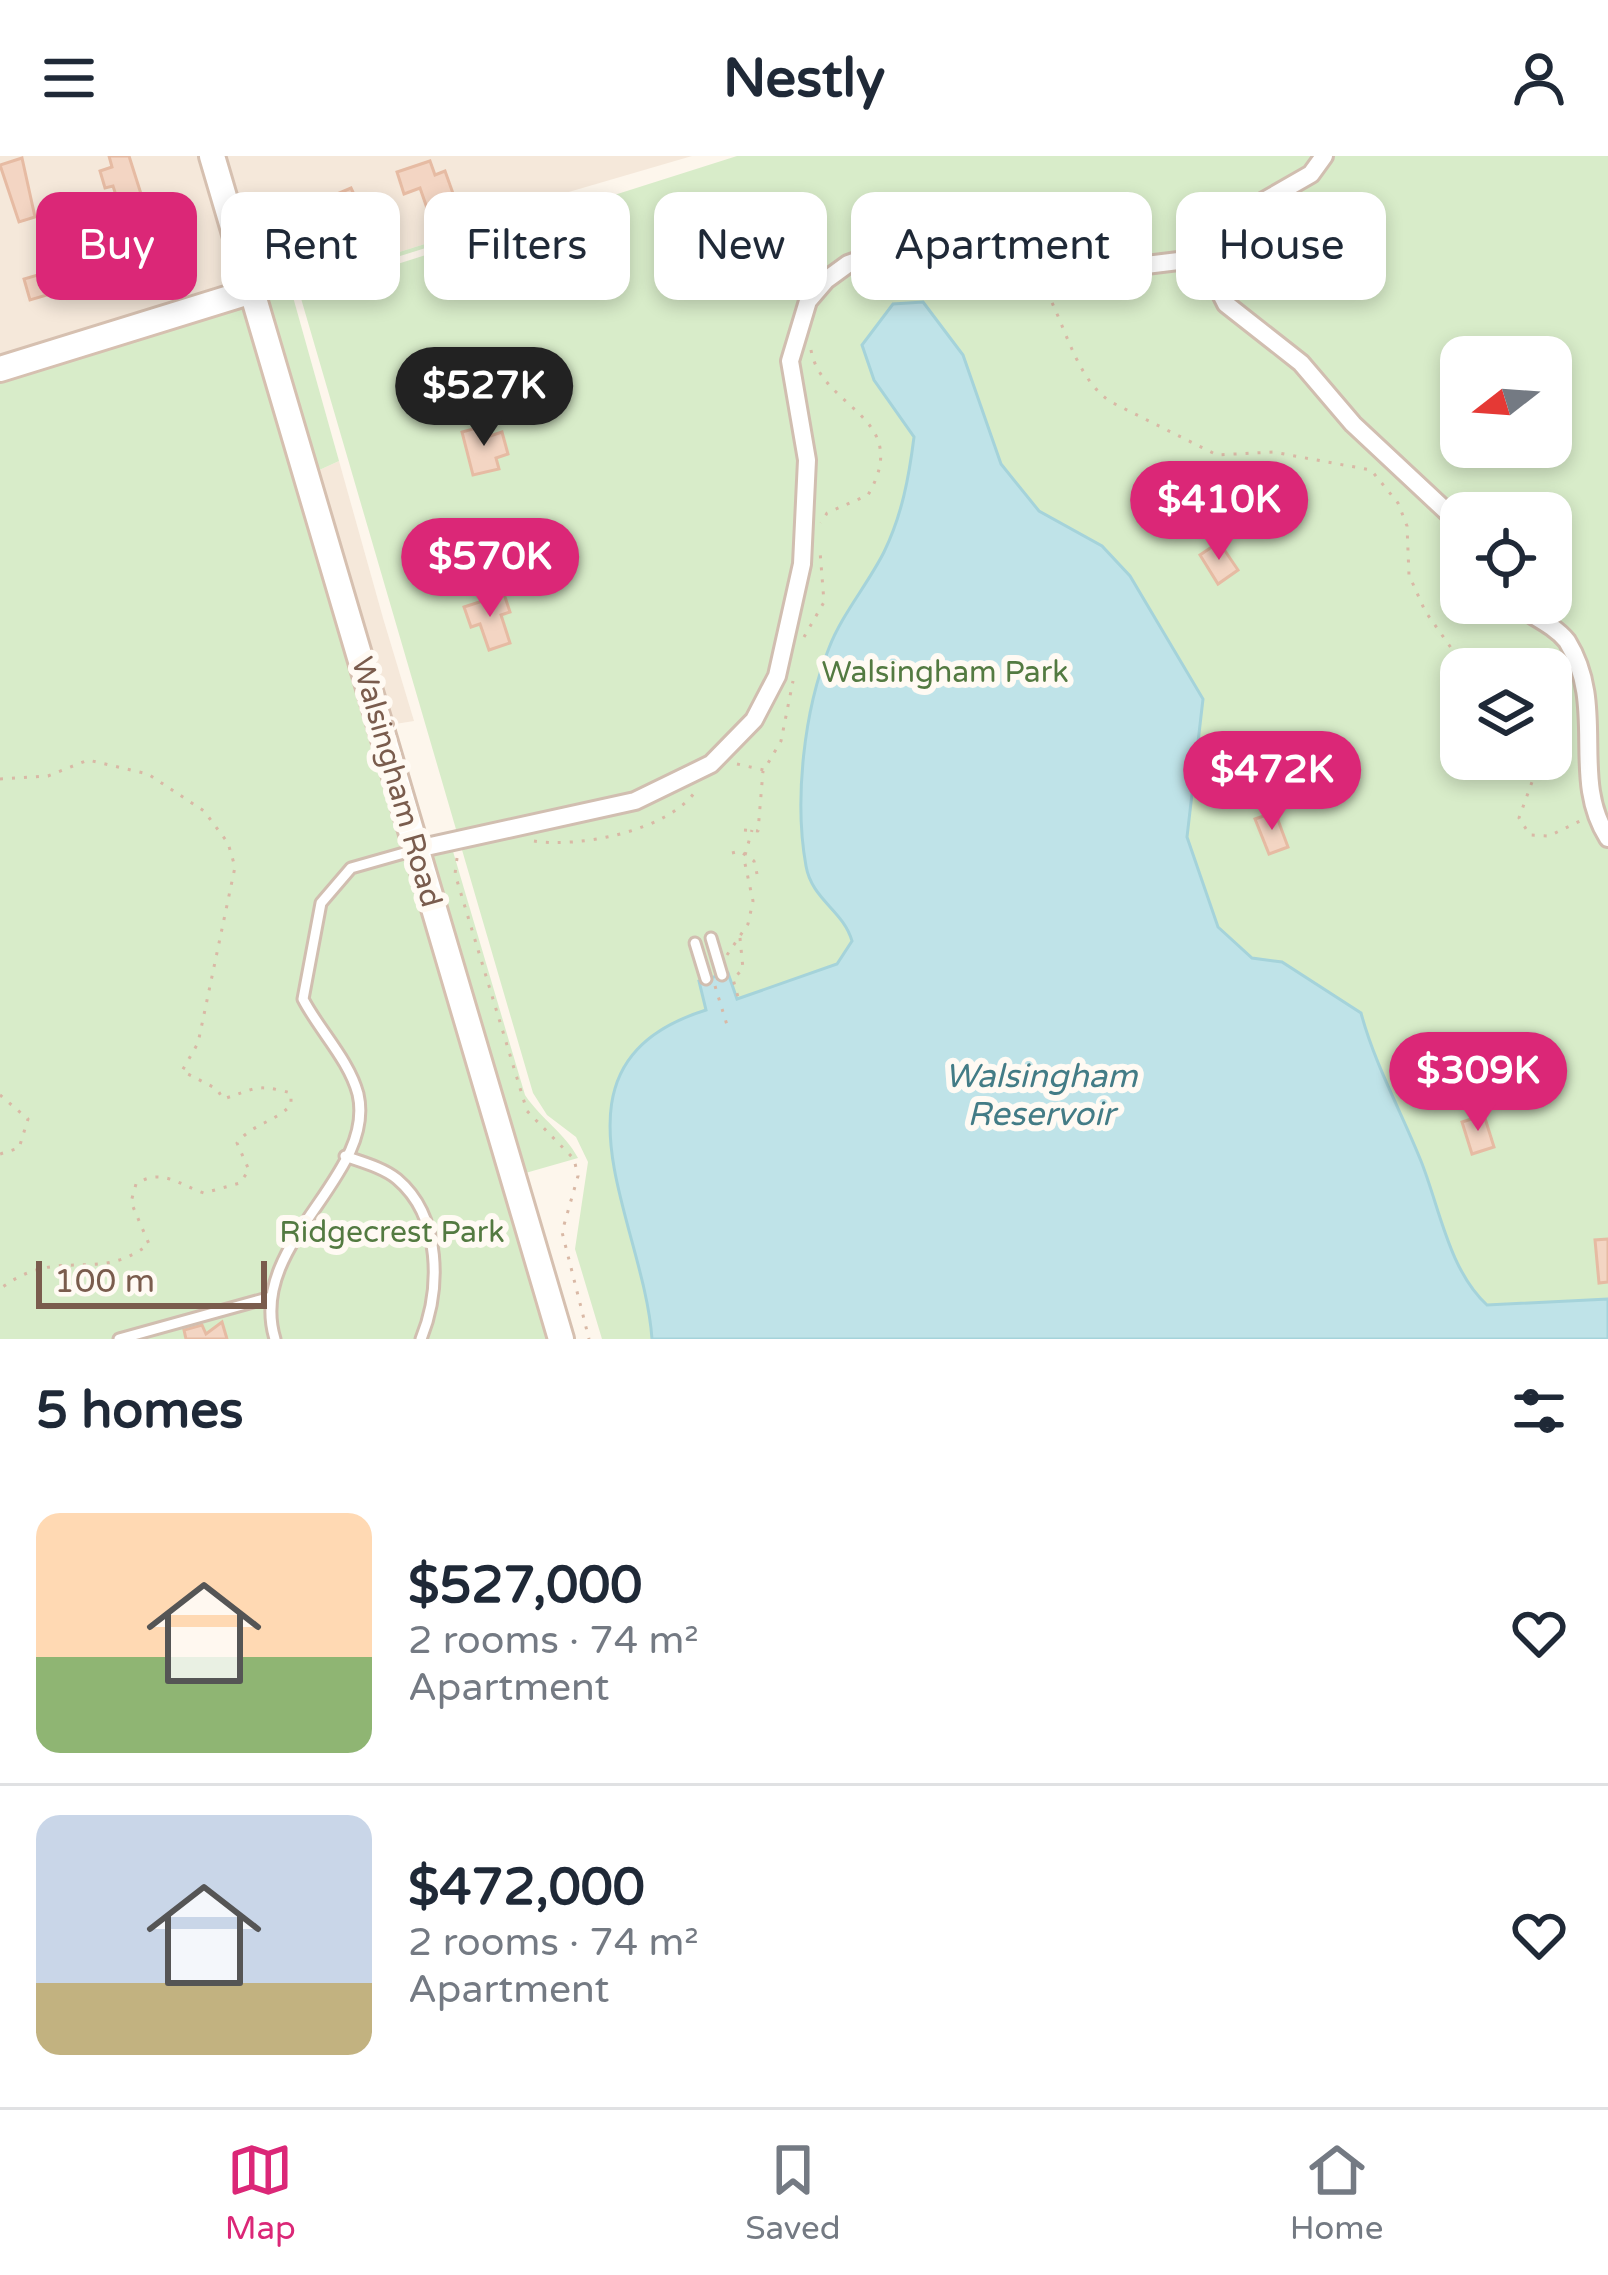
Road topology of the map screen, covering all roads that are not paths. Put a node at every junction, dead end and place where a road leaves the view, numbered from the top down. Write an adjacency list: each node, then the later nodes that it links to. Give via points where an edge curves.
1 (212, 156): 3 (street, Walsingham Road)
2 (1324, 156): 4 (street)
3 (223, 192)
4 (1279, 192)
5 (1176, 261): 13 (street, via 1113,269 1043,220 990,214 848,264 826,280 808,301 790,362 806,460 802,564 777,676 754,720 711,764 634,801)
6 (223, 300): 9 (street)
7 (255, 300): 13 (street, Walsingham Road)
8 (1224, 300): 10 (street, via 1301,363)
9 (0, 369)
10 (1440, 505)
11 (1545, 624): 12 (street, via 1580,660 1596,718 1596,814)
12 (1608, 838)
13 (417, 850): 18 (lane, via 351,868 321,903 311,941 303,998 358,1096); 23 (street, Walsingham Road)
14 (711, 938): 16 (lane)
15 (695, 943): 17 (lane)
16 (722, 975)
17 (706, 979)
18 (345, 1156): 19 (lane, via 291,1245); 22 (lane, via 396,1178 427,1224 433,1309)
19 (271, 1297): 20 (lane); 21 (lane)
20 (119, 1339)
21 (275, 1339)
22 (421, 1339)
23 (561, 1339)

